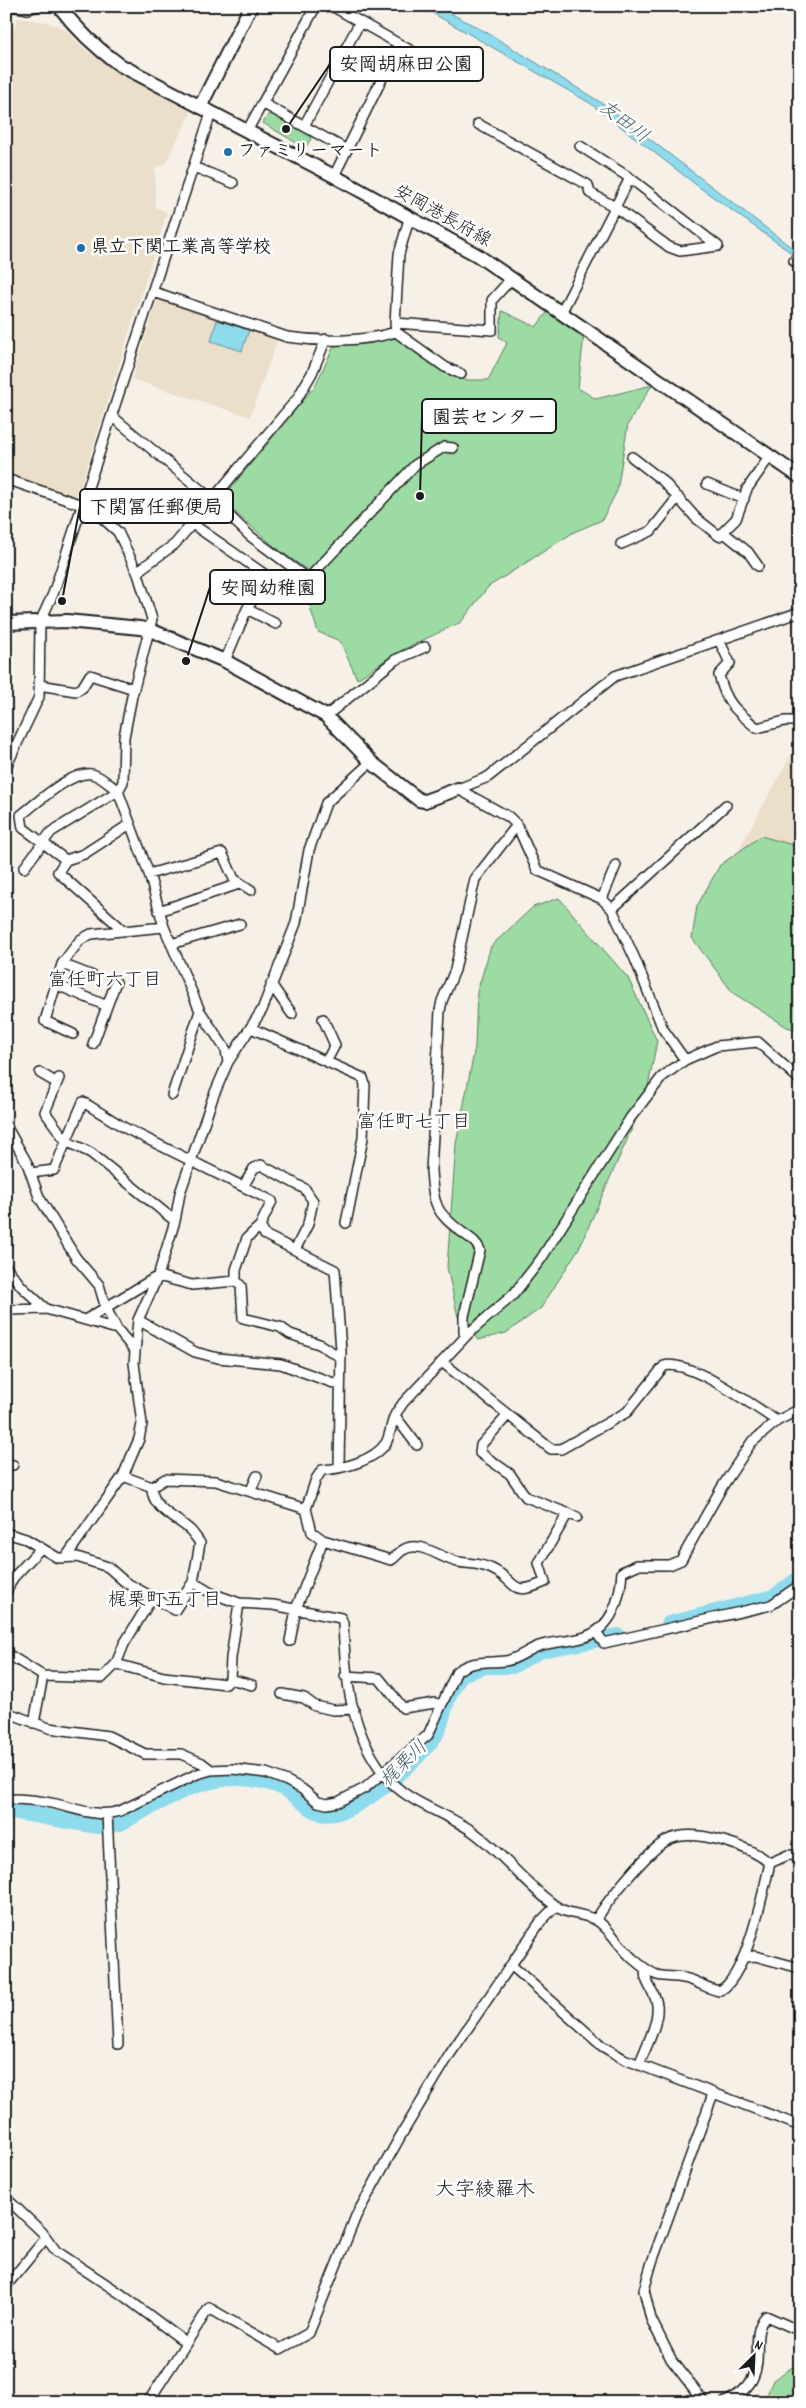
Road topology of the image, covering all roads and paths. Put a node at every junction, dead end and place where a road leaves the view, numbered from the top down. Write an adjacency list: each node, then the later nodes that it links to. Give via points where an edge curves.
1 (13, 6): 2 (street, via 28,9)
2 (38, 6)
3 (59, 6): 11 (main road, 安岡港長府線, via 96,48 120,65)
4 (251, 6): 11 (main road)
5 (316, 6): 10 (street)
6 (332, 6): 7 (street)
7 (360, 22): 8 (street); 13 (street)
8 (400, 44): 9 (street); 16 (street)
9 (429, 61)
10 (264, 104): 13 (street); 14 (street)
11 (206, 110): 14 (main road, 安岡港長府線); 17 (street)
12 (478, 124): 21 (street, via 516,150 588,185 590,192)
13 (304, 126): 16 (street)
14 (247, 131): 18 (main road, 安岡港長府線)
15 (580, 146): 19 (street)
16 (347, 150): 18 (street)
17 (194, 167): 20 (street); 26 (street)
18 (334, 176): 22 (main road, 安岡港長府線)
19 (630, 178): 21 (street); 21 (street, via 718,246 680,251 669,247)
20 (233, 183)
21 (615, 207): 27 (street)
22 (409, 219): 25 (main road, 安岡港長府線, via 477,255); 28 (street, via 399,254)
23 (800, 251): 24 (street)
24 (794, 261)
25 (512, 278): 27 (main road, 安岡港長府線); 28 (street, via 492,300 492,330)
26 (154, 292): 29 (street, via 287,337 304,340); 31 (street)
27 (562, 312): 33 (main road, 安岡港長府線)
28 (396, 327): 29 (street, via 356,340); 30 (street, via 445,367)
29 (326, 338): 40 (street, via 312,373 296,399)
30 (461, 374)
31 (113, 417): 40 (street); 41 (street)
32 (453, 448): 40 (street, via 444,447 415,465 308,578 250,536)
33 (770, 456): 35 (main road, 安岡港長府線); 39 (street)
34 (632, 457): 38 (street)
35 (800, 477)
36 (6, 479): 41 (street)
37 (707, 484): 39 (street)
38 (678, 497): 43 (street, via 696,518 719,536); 44 (street, via 651,531)
39 (744, 499): 43 (street, via 736,519)
40 (212, 500): 42 (street)
41 (82, 503): 46 (street, via 118,532); 51 (street, via 54,594)
42 (191, 523): 46 (street, via 175,544); 47 (street)
43 (723, 532): 45 (street, via 748,552)
44 (620, 544)
45 (758, 566)
46 (138, 574): 54 (street, via 152,619)
47 (267, 576): 48 (street); 49 (street)
48 (282, 583)
49 (247, 609): 53 (street); 57 (street)
50 (800, 612): 55 (street)
51 (40, 622): 52 (main road); 54 (main road, via 91,623); 58 (street)
52 (6, 623)
53 (276, 624)
54 (150, 630): 57 (main road); 59 (street)
55 (719, 640): 61 (street, via 730,663 719,675 724,695 733,708 756,728); 64 (street, via 615,676 488,777)
56 (426, 647): 60 (street, via 395,660)
57 (225, 661): 60 (main road)
58 (39, 685): 59 (street, via 76,691 90,676); 63 (street, via 38,698)
59 (134, 689): 65 (street, via 124,737 123,782)
60 (326, 716): 62 (main road)
61 (800, 721)
62 (371, 762): 64 (main road, via 419,800 425,801); 87 (street, via 326,803 309,850 296,922)
63 (6, 767)
64 (458, 789): 68 (street)
65 (118, 791): 67 (street); 69 (street, via 52,832); 69 (street, via 94,774 68,780 21,815 23,828)
66 (726, 805): 77 (street)
67 (130, 824): 70 (street, via 84,854); 73 (street)
68 (518, 825): 76 (street, via 537,870); 119 (street, via 474,879 455,970 440,1011 431,1171 438,1210 480,1250 464,1316 464,1332)
69 (43, 843): 70 (street); 72 (street)
70 (66, 860): 81 (street, via 58,872)
71 (616, 865): 76 (street)
72 (24, 868)
73 (149, 874): 74 (street, via 222,853); 78 (street)
74 (239, 884): 75 (street); 78 (street)
75 (251, 890)
76 (602, 899): 77 (street)
77 (612, 909): 96 (street, via 663,1029)
78 (160, 911): 80 (street)
79 (240, 924): 82 (street)
80 (164, 927): 81 (street); 82 (street)
81 (123, 930): 83 (street, via 91,934 80,940)
82 (171, 944): 89 (street)
83 (62, 964): 84 (street); 86 (street)
84 (93, 976)
85 (116, 982): 88 (street)
86 (55, 984): 88 (street); 93 (street, via 45,1022)
87 (272, 984): 90 (street); 92 (street)
88 (107, 1006): 94 (street)
89 (200, 1011): 97 (street, via 226,1050); 100 (street)
90 (292, 1014)
91 (323, 1019): 95 (street, via 335,1044)
92 (251, 1028): 95 (street); 97 (street)
93 (73, 1034)
94 (93, 1044)
95 (327, 1060): 107 (street, via 363,1078 365,1085 363,1138)
96 (685, 1060): 99 (street, via 717,1046 758,1042); 119 (street, via 652,1087 541,1259 513,1295)
97 (228, 1062): 103 (street)
98 (40, 1073): 102 (street, via 58,1080 45,1112)
99 (800, 1080)
100 (172, 1095)
101 (6, 1126): 104 (street)
102 (66, 1141): 103 (street, via 83,1102 125,1128); 104 (street, via 54,1170); 106 (street, via 91,1153)
103 (191, 1161): 105 (street); 106 (street)
104 (31, 1173): 113 (street, via 39,1197 76,1258 100,1285)
105 (244, 1185): 108 (street, via 272,1200); 109 (street, via 254,1168 261,1165 305,1189 313,1201 308,1224)
106 (175, 1221): 111 (street)
107 (346, 1223)
108 (260, 1226): 109 (street, via 266,1235); 112 (street, via 247,1238 236,1270)
109 (295, 1250): 121 (street, via 335,1270)
110 (6, 1267): 114 (street)
111 (158, 1276): 112 (street, via 192,1285); 113 (street); 117 (street)
112 (236, 1281): 121 (street, via 241,1286 243,1318 280,1327)
113 (106, 1308): 116 (street); 118 (street)
114 (46, 1309): 115 (street); 116 (street)
115 (6, 1310)
116 (85, 1320): 118 (street)
117 (138, 1320): 120 (street); 123 (street, via 195,1352 218,1358 281,1364)
118 (117, 1329): 120 (street)
119 (469, 1333): 122 (street)
120 (135, 1351): 130 (street, via 142,1424 137,1446)
121 (340, 1357): 123 (street)
122 (442, 1362): 125 (street); 126 (street, via 403,1403)
123 (339, 1385): 129 (street)
124 (800, 1408): 127 (street)
125 (508, 1415): 127 (street, via 551,1449 561,1449 627,1412 664,1366 672,1363 717,1383); 135 (street, via 481,1445 480,1453 510,1474 526,1497)
126 (395, 1416): 128 (street); 129 (street, via 386,1443 374,1454)
127 (776, 1421): 147 (street, via 751,1443 681,1560 669,1565 637,1565 622,1572 616,1608)
128 (417, 1445)
129 (339, 1466): 134 (street, via 322,1470)
130 (123, 1476): 132 (street); 140 (street)
131 (257, 1476): 133 (street)
132 (152, 1488): 133 (street, via 165,1478 216,1480); 141 (street, via 152,1494 163,1510 190,1530 200,1543)
133 (251, 1490): 134 (street)
134 (306, 1509): 138 (street, via 312,1532)
135 (568, 1513): 136 (street); 138 (street, via 539,1563 545,1582 528,1590 516,1588 493,1569 457,1562 420,1548 404,1549 391,1560)
136 (577, 1517)
137 (6, 1533): 139 (street)
138 (322, 1540): 146 (street)
139 (41, 1548): 140 (street, via 58,1558); 143 (street, via 13,1578)
140 (66, 1557): 144 (street, via 77,1557 108,1567 124,1582)
141 (193, 1582): 144 (street, via 175,1610); 145 (street, via 211,1593)
142 (800, 1584): 147 (street, via 771,1605 604,1643)
143 (6, 1592)
144 (152, 1598): 150 (street, via 124,1644)
145 (239, 1603): 146 (street); 153 (street)
146 (296, 1609): 148 (street); 152 (street, via 341,1618)
147 (596, 1632): 156 (street, via 583,1638 539,1646 512,1660 462,1667)
148 (290, 1641)
149 (6, 1653): 151 (street)
150 (116, 1664): 151 (street, via 102,1678); 153 (street, via 164,1677 226,1684)
151 (43, 1676): 159 (street)
152 (345, 1676): 156 (street, via 379,1678 403,1708); 157 (street)
153 (230, 1679): 154 (street)
154 (252, 1686)
155 (282, 1694): 157 (street, via 304,1698 315,1706 333,1710)
156 (440, 1705): 161 (street, via 428,1735)
157 (354, 1709): 161 (street, via 360,1732)
158 (6, 1712): 159 (street)
159 (34, 1723): 160 (street, via 108,1736 145,1754 180,1754)
160 (211, 1770): 161 (street, via 266,1773 327,1804 365,1788); 163 (street)
161 (384, 1774): 166 (street, via 400,1792 485,1840)
162 (6, 1799): 163 (street, via 28,1798)
163 (107, 1816): 172 (street)
164 (800, 1856): 165 (street, via 788,1855)
165 (770, 1863): 167 (street, via 721,1839 692,1835 668,1839 653,1850); 168 (street)
166 (556, 1906): 167 (street); 169 (street, via 541,1921)
167 (596, 1920): 171 (street)
168 (745, 1957): 170 (street, via 755,1956); 171 (street, via 726,1988 719,1991 692,1980 657,1975)
169 (511, 1964): 173 (street, via 602,2046); 180 (street, via 450,2054 360,2208 309,2333 280,2349 209,2308)
170 (800, 1968)
171 (646, 1969): 173 (street, via 644,1974 657,2011)
172 (118, 2044)
173 (639, 2065): 174 (street)
174 (713, 2094): 175 (street); 182 (street, via 644,2290 651,2320 671,2359)
175 (800, 2126)
176 (6, 2198): 177 (street, via 42,2232)
177 (45, 2240): 178 (street); 180 (street, via 56,2252 122,2294)
178 (6, 2286)
179 (800, 2331): 183 (street, via 766,2316 759,2324 756,2374 736,2397)
180 (186, 2342): 181 (street)
181 (148, 2402)
182 (704, 2402)
183 (725, 2402)

